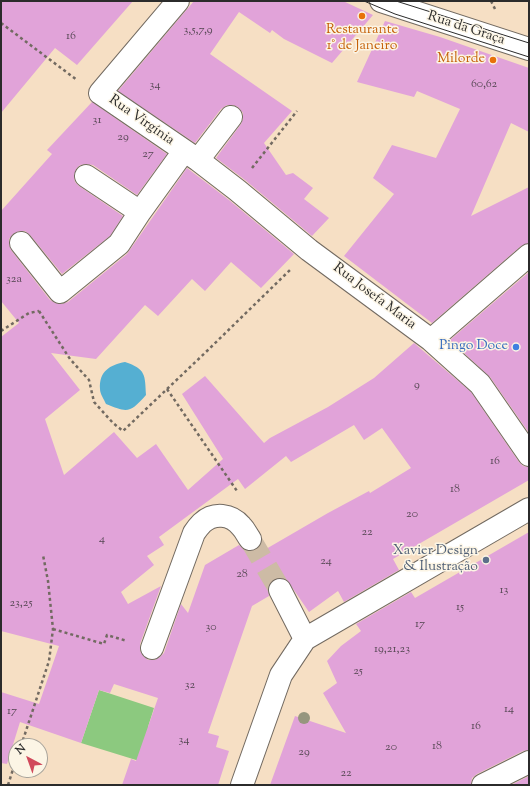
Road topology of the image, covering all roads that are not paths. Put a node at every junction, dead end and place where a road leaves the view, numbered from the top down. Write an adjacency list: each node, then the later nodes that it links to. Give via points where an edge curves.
1 (178, 1): 5 (street, Rua Virgínia, via 100,93)
2 (381, 1): 3 (street, Rua da Graça)
3 (529, 49)
4 (231, 117): 5 (street)
5 (191, 155): 7 (street); 10 (street, Rua Josefa Maria, via 309,250)
6 (86, 176): 7 (street)
7 (140, 212): 8 (street, via 118,244 60,292)
8 (21, 242)
9 (529, 255): 10 (street)
10 (431, 340): 11 (street, Rua Josefa Maria, via 480,384)
11 (529, 455)
12 (529, 509): 15 (street)
13 (250, 539): 16 (street, via 233,518 224,515 202,523 194,533)
14 (280, 590): 15 (street)
15 (305, 639): 18 (street, via 281,675)
16 (152, 648)
17 (529, 762): 19 (street)
18 (242, 785)
19 (483, 785)

